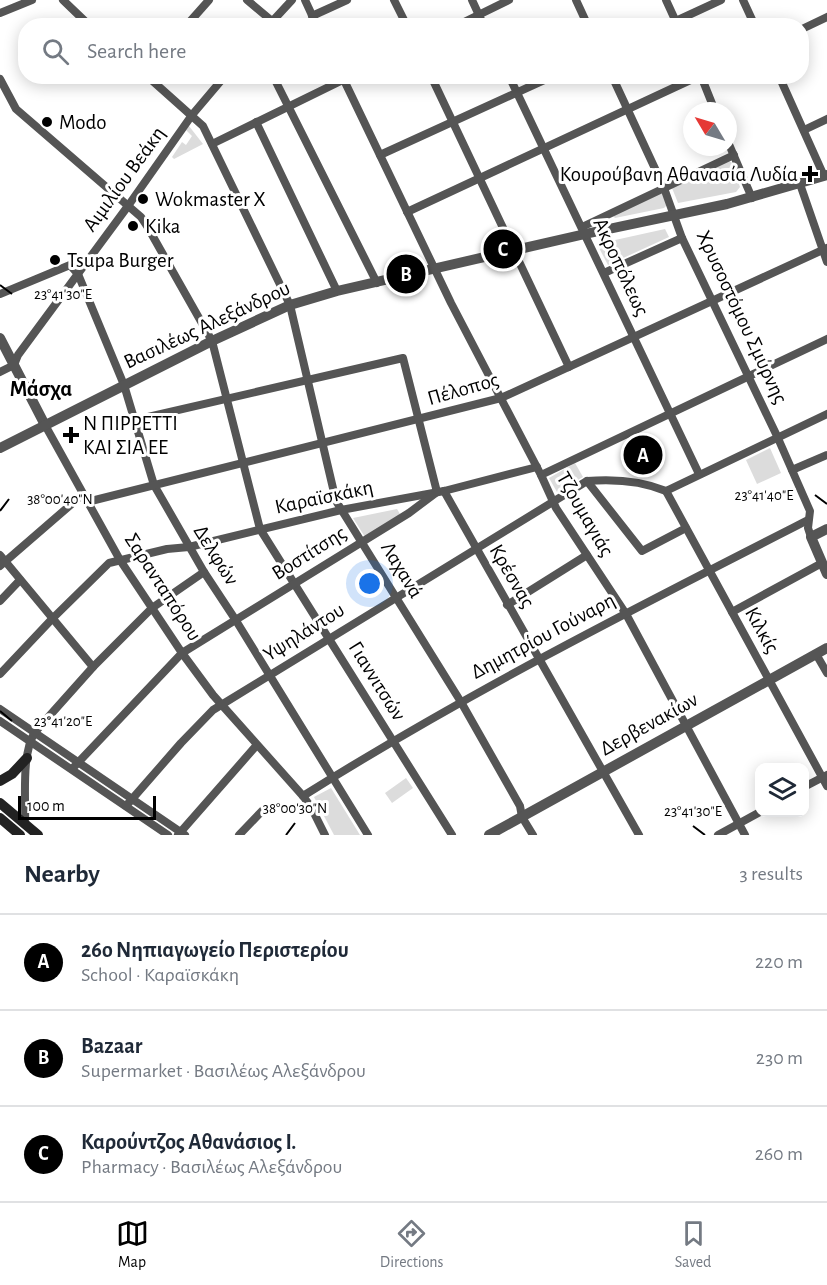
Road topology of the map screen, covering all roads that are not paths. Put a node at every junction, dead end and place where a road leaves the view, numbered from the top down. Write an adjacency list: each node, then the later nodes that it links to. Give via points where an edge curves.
1 (32, 0): 15 (street)
2 (63, 0): 19 (street)
3 (209, 0): 20 (street)
4 (247, 0): 21 (street)
5 (291, 0): 22 (street)
6 (305, 0): 17 (street)
7 (347, 0): 17 (street)
8 (394, 0): 23 (street)
9 (472, 0): 16 (street)
10 (509, 0): 16 (street)
11 (576, 0): 26 (street)
12 (666, 0): 27 (street)
13 (722, 0): 28 (street)
14 (743, 0): 29 (street)
15 (0, 13)
16 (479, 15): 24 (street); 25 (street)
17 (312, 16)
18 (827, 17): 30 (street)
19 (82, 18)
20 (193, 18)
21 (265, 18)
22 (275, 18)
23 (403, 18)
24 (473, 18)
25 (480, 18)
26 (584, 18)
27 (674, 18)
28 (686, 18)
29 (751, 18)
30 (809, 25)
31 (0, 79): 63 (street, Γιαννιτσών, via 16,109)
32 (156, 84): 48 (street, Λαχανά)
33 (218, 84): 48 (street, Αιμιλίου Βεάκη)
34 (277, 84): 46 (street)
35 (333, 84): 46 (street)
36 (348, 84): 55 (street, Τζουμαγιάς)
37 (435, 84): 51 (street)
38 (513, 84): 44 (street, Ακροπόλεως)
39 (536, 84): 44 (street)
40 (616, 84): 47 (street, Χρυσοστόμου Σμύρνης)
41 (683, 84): 47 (street)
42 (703, 84): 45 (street)
43 (783, 84): 52 (street)
44 (517, 93): 51 (street); 54 (street, Ακροπόλεως)
45 (711, 102)
46 (288, 107): 50 (street); 74 (street)
47 (628, 110): 54 (street); 61 (street, Χρυσοστόμου Σμύρνης)
48 (192, 116): 53 (street, Λαχανά, via 203,126); 63 (street, Αιμιλίου Βεάκη)
49 (827, 119): 52 (street)
50 (256, 122): 53 (street); 75 (street)
51 (453, 122): 55 (street); 59 (street)
52 (804, 130): 58 (street)
53 (212, 144): 78 (street, Λαχανά)
54 (544, 148): 59 (street); 66 (street, Ακροπόλεως)
55 (380, 155): 64 (street, Τζουμαγιάς)
56 (732, 156): 61 (street, Βασιλέως Αλεξάνδρου)
57 (734, 156): 62 (street)
58 (826, 175): 60 (street, Βασιλέως Αλεξάνδρου)
59 (480, 178): 64 (street); 69 (street)
60 (800, 183): 62 (street, Βασιλέως Αλεξάνδρου); 68 (street)
61 (664, 188): 65 (street, Χρυσοστόμου Σμύρνης); 66 (street, Βασιλέως Αλεξάνδρου)
62 (752, 198): 65 (street, Βασιλέως Αλεξάνδρου)
63 (128, 206): 72 (street, Αιμιλίου Βεάκη); 82 (street, Γιαννιτσών, via 147,226)
64 (407, 212): 71 (street, Τζουμαγιάς)
65 (675, 216): 66 (street, Βασιλέως Αλεξάνδρου); 67 (street, Χρυσοστόμου Σμύρνης)
66 (584, 231): 69 (street, Βασιλέως Αλεξάνδρου); 73 (street, Ακροπόλεως)
67 (682, 238): 73 (street); 77 (street, Χρυσοστόμου Σμύρνης)
68 (825, 248): 70 (street); 77 (street, Πέλοπος)
69 (516, 251): 71 (street, Βασιλέως Αλεξάνδρου); 84 (street)
70 (827, 262)
71 (435, 270): 74 (street, Βασιλέως Αλεξάνδρου); 89 (street, Τζουμαγιάς)
72 (78, 273): 76 (street, via 70,265); 83 (street, Αιμιλίου Βεάκη); 88 (street, Δελφών)
73 (604, 273): 79 (street, Ακροπόλεως)
74 (377, 283): 75 (street, Βασιλέως Αλεξάνδρου)
75 (337, 291): 78 (street, Βασιλέως Αλεξάνδρου)
76 (0, 294)
77 (712, 300): 79 (street, Πέλοπος); 86 (street, Χρυσοστόμου Σμύρνης)
78 (290, 305): 82 (street, Βασιλέως Αλεξάνδρου); 87 (street, Λαχανά)
79 (634, 337): 84 (street, Πέλοπος); 91 (street, Ακροπόλεως)
80 (0, 338): 83 (street, Σαρανταπόρου)
81 (827, 339): 86 (street, Καραϊσκάκη)
82 (212, 341): 88 (street, Βασιλέως Αλεξάνδρου); 90 (street, Γιαννιτσών)
83 (14, 365): 85 (street); 95 (street, Σαρανταπόρου)
84 (569, 367): 89 (street, Πέλοπος)
85 (0, 372)
86 (748, 375): 91 (street, Καραϊσκάκη); 96 (street, Χρυσοστόμου Σμύρνης)
87 (308, 380): 90 (street); 94 (street, Κρέσνας, via 403,358); 97 (street, Λαχανά)
88 (124, 385): 93 (street, Δελφών); 95 (street, Βασιλέως Αλεξάνδρου)
89 (501, 398): 94 (street, Πέλοπος); 102 (street, Τζουμαγιάς)
90 (227, 399): 93 (street); 100 (street, Γιαννιτσών)
91 (669, 412): 102 (street, Καραϊσκάκη); 103 (street, Ακροπόλεως)
92 (827, 414): 96 (street)
93 (135, 420): 105 (street, Δελφών)
94 (420, 420): 97 (street, Πέλοπος); 107 (street, Κρέσνας)
95 (45, 424): 98 (street, Βασιλέως Αλεξάνδρου); 108 (street, Σαρανταπόρου)
96 (777, 436): 101 (street, Χρυσοστόμου Σμύρνης); 103 (street)
97 (323, 443): 100 (street, Πέλοπος); 110 (street, Λαχανά)
98 (0, 448)
99 (827, 455): 101 (street)
100 (242, 462): 105 (street, Πέλοπος); 114 (street, Γιαννιτσών)
101 (792, 470): 111 (street, Χρυσοστόμου Σμύρνης, via 810,511)
102 (539, 471): 107 (street, Καραϊσκάκη); 109 (street, Τζουμαγιάς)
103 (699, 474): 106 (street)
104 (587, 481): 106 (street); 109 (street, Υψηλάντου); 112 (street, via 642,551)
105 (154, 485): 108 (street, Πέλοπος); 117 (street, Δελφών)
106 (666, 490): 112 (street, Κιλκίς)
107 (440, 491): 110 (street, Καραϊσκάκη); 116 (street, Βοστίτσης); 118 (street, Κρέσνας)
108 (85, 498): 120 (street); 121 (street, Σαρανταπόρου)
109 (553, 501): 118 (street, Υψηλάντου); 119 (street, Τζουμαγιάς)
110 (341, 510): 114 (street, Καραϊσκάκη); 116 (street, Λαχανά)
111 (808, 520): 115 (street, Χρυσοστόμου Σμύρνης); 123 (street, Δημητρίου Γούναρη)
112 (686, 528): 123 (street, Κιλκίς)
113 (827, 529): 115 (street)
114 (260, 530): 117 (street, Καραϊσκάκη); 127 (street, Γιαννιτσών)
115 (811, 537): 122 (street, Χρυσοστόμου Σμύρνης)
116 (363, 541): 127 (street, Βοστίτσης); 128 (street, Λαχανά)
117 (189, 548): 121 (street, Καραϊσκάκη); 124 (street, Δελφών)
118 (476, 548): 128 (street, Υψηλάντου); 130 (street, Κρέσνας)
119 (586, 555): 130 (street); 133 (street, Τζουμαγιάς)
120 (2, 560): 126 (street)
121 (120, 560): 131 (street, Σαρανταπόρου); 134 (street, via 109,563)
122 (822, 563): 125 (street, Χρυσοστόμου Σμύρνης); 132 (street)
123 (709, 570): 132 (street, Κιλκίς); 133 (street, Δημητρίου Γούναρη)
124 (204, 572): 131 (street); 135 (street, Δελφών)
125 (827, 574)
126 (20, 580): 129 (street); 134 (street)
127 (295, 584): 135 (street, Βοστίτσης); 136 (street, Γιαννιτσών)
128 (397, 597): 136 (street, Υψηλάντου); 146 (street, Λαχανά)
129 (0, 601)
130 (507, 604): 140 (street, Κρέσνας)
131 (152, 608): 138 (street, Σαρανταπόρου); 141 (street)
132 (732, 612): 145 (street, Κιλκίς)
133 (626, 614): 140 (street, Δημητρίου Γούναρη); 150 (street, Τζουμαγιάς)
134 (52, 619): 141 (street); 143 (street)
135 (235, 619): 138 (street, Βοστίτσης); 144 (street, Δελφών)
136 (329, 638): 144 (street, Υψηλάντου); 153 (street, Γιαννιτσών)
137 (827, 648): 139 (street, Δερβενακίων)
138 (182, 653): 147 (street, Σαρανταπόρου); 156 (street, Βοστίτσης)
139 (816, 654): 142 (street); 145 (street, Δερβενακίων)
140 (538, 659): 146 (street, Δημητρίου Γούναρη); 158 (street, Κρέσνας)
141 (93, 667): 151 (street)
142 (827, 673)
143 (0, 674)
144 (269, 675): 147 (street, Υψηλάντου); 160 (street, Δελφών)
145 (769, 680): 150 (street, Δερβενακίων); 159 (street, Κιλκίς)
146 (461, 702): 153 (street, Δημητρίου Γούναρη); 170 (street, Λαχανά, via 520,806)
147 (223, 704): 154 (street, Σαρανταπόρου); 165 (street, Υψηλάντου, via 181,743)
148 (0, 709): 151 (street)
149 (0, 721): 152 (street)
150 (686, 726): 158 (street, Δερβενακίων); 173 (street, Τζουμαγιάς)
151 (35, 732): 152 (street); 156 (street)
152 (30, 741): 155 (street); 157 (street)
153 (394, 741): 160 (street, Δημητρίου Γούναρη); 181 (street, Γιαννιτσών)
154 (256, 746): 164 (street, Σαρανταπόρου); 174 (street)
155 (27, 758): 161 (main road); 172 (street)
156 (78, 762): 157 (street, Βοστίτσης); 165 (street)
157 (72, 769): 167 (street)
158 (603, 772): 170 (street, Δερβενακίων); 184 (street, Κρέσνας)
159 (825, 776): 162 (street); 163 (street, Κιλκίς)
160 (332, 778): 164 (street, Δημητρίου Γούναρη); 180 (street, Δελφών)
161 (0, 781)
162 (809, 784)
163 (827, 786)
164 (303, 796): 179 (street, Σαρανταπόρου)
165 (132, 798): 167 (street, Υψηλάντου); 174 (street)
166 (0, 803): 172 (main road)
167 (126, 806): 177 (street)
168 (263, 810): 178 (street)
169 (755, 814): 173 (street)
170 (522, 817): 182 (street, Δερβενακίων); 183 (street, Λαχανά)
171 (0, 818): 175 (main road)
172 (25, 824): 176 (main road)
173 (739, 824): 185 (street); 186 (street, Τζουμαγιάς)
174 (181, 834)
175 (20, 835)
176 (38, 835)
177 (168, 835)
178 (239, 835)
179 (325, 835)
180 (368, 835)
181 (452, 835)
182 (489, 835)
183 (533, 835)
184 (639, 835)
185 (718, 835)
186 (745, 835)

